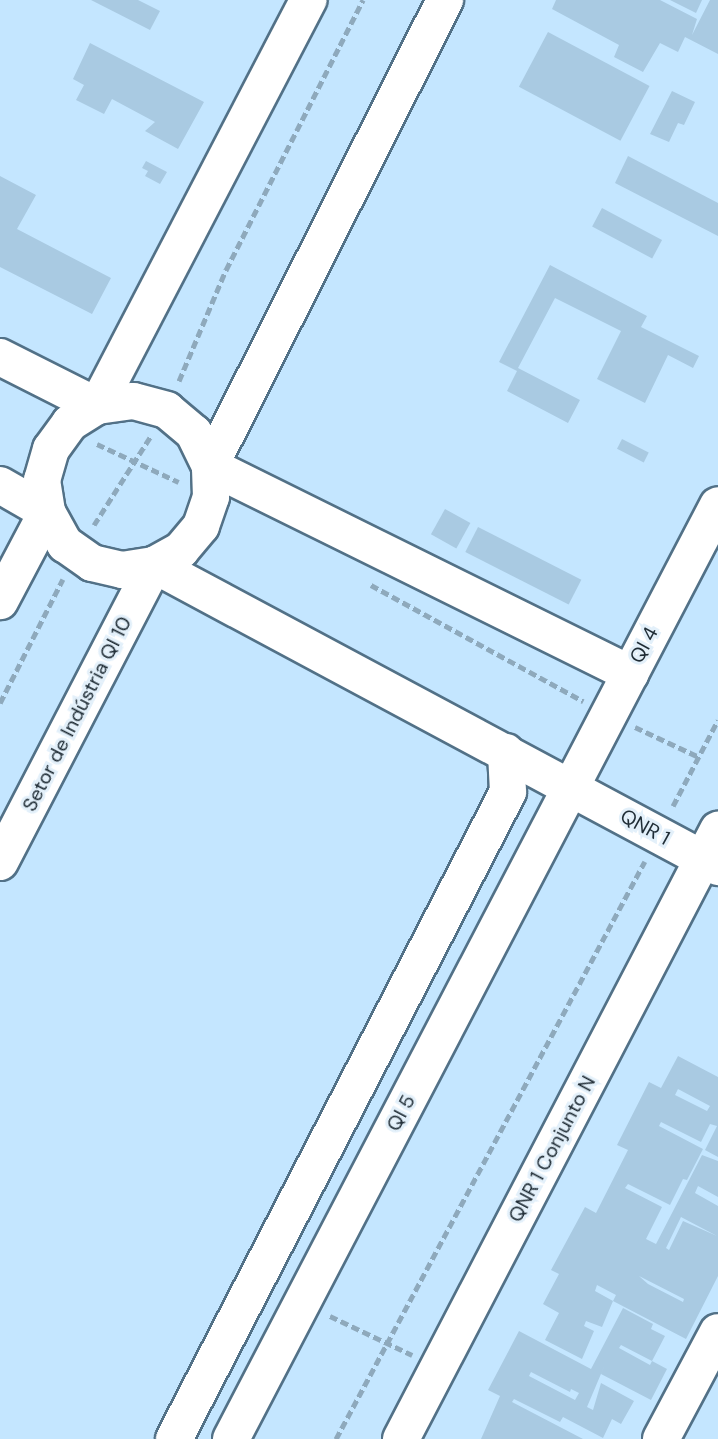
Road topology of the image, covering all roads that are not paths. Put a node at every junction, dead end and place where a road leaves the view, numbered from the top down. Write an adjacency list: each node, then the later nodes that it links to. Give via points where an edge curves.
1 (308, 0): 4 (street)
2 (445, 0): 5 (street)
3 (0, 357): 4 (street)
4 (97, 406): 5 (street, via 133,401 167,410 194,433); 8 (street, via 65,430 51,449 42,480)
5 (210, 482): 9 (street, via 201,526 181,550); 11 (street)
6 (0, 485): 8 (street)
7 (718, 505): 11 (street, QI 4)
8 (47, 512): 9 (street, via 65,544 92,563 122,570); 10 (street)
9 (154, 565): 12 (street, QNR 1); 15 (street, Setor de Indústria QI 10)
10 (0, 601)
11 (630, 674): 13 (street, QI 4)
12 (506, 752): 13 (street, QNR 1); 17 (street, via 508,792)
13 (572, 787): 14 (street, QNR 1, via 659,835); 18 (street, QI 5)
14 (713, 852): 19 (street, QNR 1 Conjunto N)
15 (0, 862)
16 (715, 1346): 20 (street)
17 (174, 1439)
18 (231, 1439)
19 (401, 1439)
20 (661, 1439)

